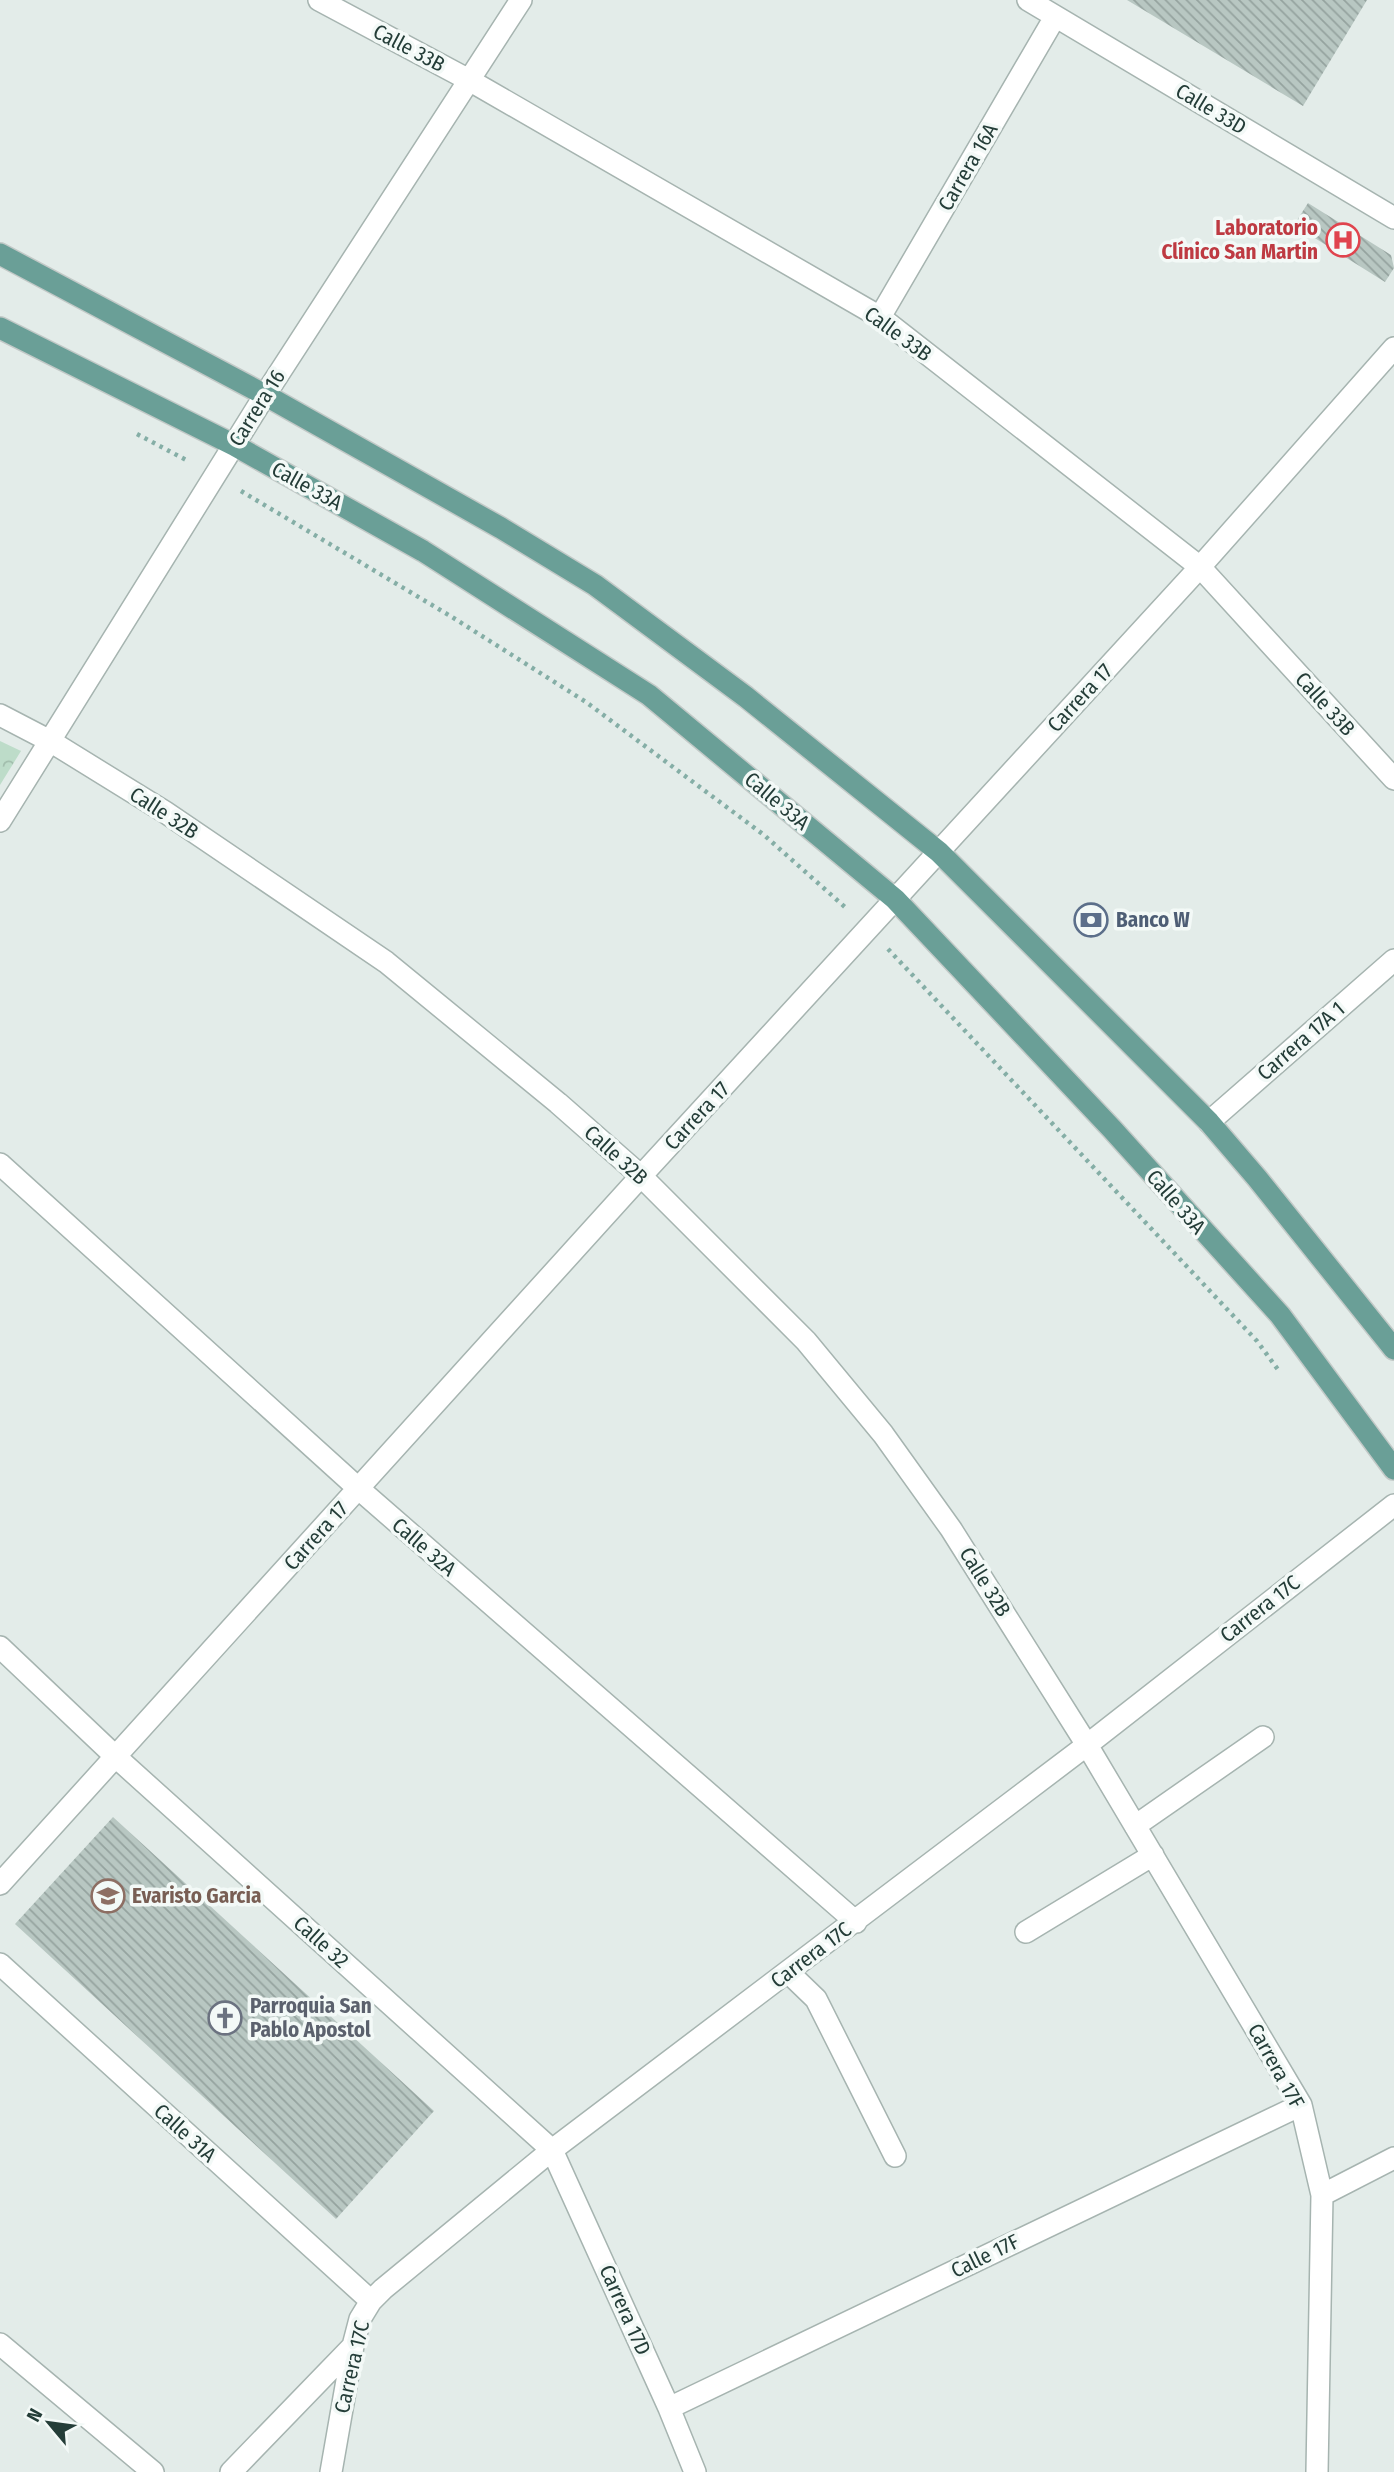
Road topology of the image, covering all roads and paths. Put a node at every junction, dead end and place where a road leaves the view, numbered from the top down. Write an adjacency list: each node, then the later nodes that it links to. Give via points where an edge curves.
1 (319, 0): 5 (street, Calle 33B)
2 (521, 0): 5 (street, Carrera 16)
3 (1028, 0): 4 (street, Calle 33D)
4 (1055, 17): 6 (street, Calle 33D); 8 (street, Carrera 16A)
5 (469, 80): 8 (street, Calle 33B); 11 (street, Carrera 16)
6 (1394, 218)
7 (0, 254): 11 (main road)
8 (880, 317): 15 (street, Calle 33B)
9 (0, 328): 13 (main road, Calle 33A)
10 (1394, 348): 15 (street, Carrera 17)
11 (265, 395): 13 (street, Carrera 16); 20 (main road, via 595,585 746,697)
12 (132, 431): 14 (path)
13 (234, 445): 14 (street, Carrera 16); 21 (main road, Calle 33A, via 423,551 649,695)
14 (215, 475): 17 (street, Carrera 16); 22 (path, via 586,702 764,835)
15 (1200, 567): 18 (street, Calle 33B); 20 (street, Carrera 17)
16 (0, 715): 17 (street, Calle 32B)
17 (50, 741): 19 (street, Carrera 16); 26 (street, Calle 32B, via 165,812 386,962)
18 (1394, 779)
19 (0, 821)
20 (939, 852): 21 (street, Carrera 17); 24 (main road)
21 (895, 899): 22 (street, Carrera 17); 29 (main road, Calle 33A, via 1280,1315)
22 (869, 928): 26 (street, Carrera 17); 28 (path, via 1257,1341)
23 (1394, 960): 24 (street, Carrera 17A 1)
24 (1209, 1122): 27 (main road)
25 (0, 1164): 30 (street, Calle 32A)
26 (641, 1177): 30 (street, Carrera 17); 34 (street, Calle 32B, via 806,1341 883,1434 951,1529)
27 (1394, 1349)
28 (1281, 1373)
29 (1394, 1469)
30 (359, 1489): 35 (street, Carrera 17); 39 (street, Calle 32A)
31 (1394, 1504): 34 (street, Carrera 17C)
32 (0, 1647): 35 (street, Calle 32)
33 (1263, 1737): 36 (street)
34 (1087, 1745): 36 (street, Carrera 17F); 39 (street, Carrera 17C)
35 (117, 1757): 38 (street, Carrera 17); 44 (street, Calle 32)
36 (1135, 1826): 37 (street, Carrera 17F)
37 (1153, 1855): 40 (street); 43 (street, Carrera 17F)
38 (0, 1884)
39 (856, 1922): 42 (street, Carrera 17C)
40 (1026, 1932)
41 (0, 1964): 48 (street, Calle 31A)
42 (788, 1972): 44 (street, Carrera 17C); 45 (street, via 816,1999)
43 (1301, 2105): 47 (street, Carrera 17F); 51 (street, Calle 17F)
44 (552, 2150): 48 (street, Carrera 17C); 51 (street, Carrera 17D)
45 (895, 2156)
46 (1394, 2158): 47 (street)
47 (1322, 2195): 56 (street, Carrera 17F)
48 (371, 2301): 50 (street, Carrera 17C, via 360,2319)
49 (0, 2344): 52 (street)
50 (353, 2346): 53 (street); 54 (street, Carrera 17C)
51 (669, 2408): 55 (street, Carrera 17D)
52 (153, 2472)
53 (231, 2472)
54 (331, 2472)
55 (695, 2472)
56 (1317, 2472)

